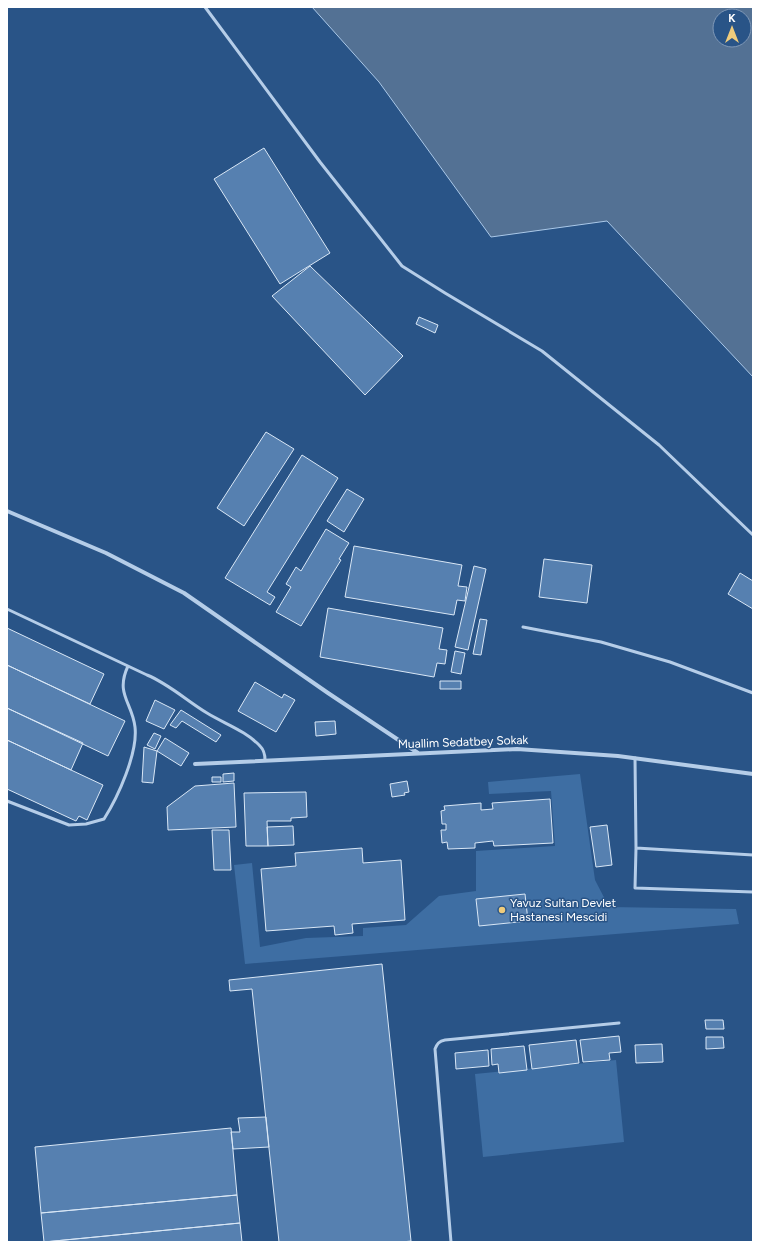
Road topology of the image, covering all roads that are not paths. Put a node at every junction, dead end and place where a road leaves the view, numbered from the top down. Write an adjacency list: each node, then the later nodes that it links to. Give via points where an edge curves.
1 (205, 7): 3 (lane, via 320,162 402,266 542,351 659,445)
2 (7, 511): 8 (street, via 106,553 184,593)
3 (753, 535)
4 (7, 609): 6 (lane)
5 (523, 627): 7 (lane, via 601,642 670,662)
6 (128, 666): 10 (lane, via 156,679 207,714 248,736 262,748); 13 (lane, via 122,685 135,727 133,752 113,804 104,818 86,824 69,825)
7 (753, 692)
8 (418, 753): 9 (street, Muallim Sedatbey Sokak, via 516,749); 10 (street, Muallim Sedatbey Sokak)
9 (635, 758): 12 (street, Muallim Sedatbey Sokak); 14 (lane)
10 (265, 760): 11 (street, Muallim Sedatbey Sokak)
11 (196, 764)
12 (753, 774)
13 (7, 801)
14 (636, 848): 15 (lane); 16 (lane, via 635,888)
15 (753, 855)
16 (753, 892)
17 (619, 1023): 18 (lane, via 445,1040 436,1045)
18 (451, 1242)

